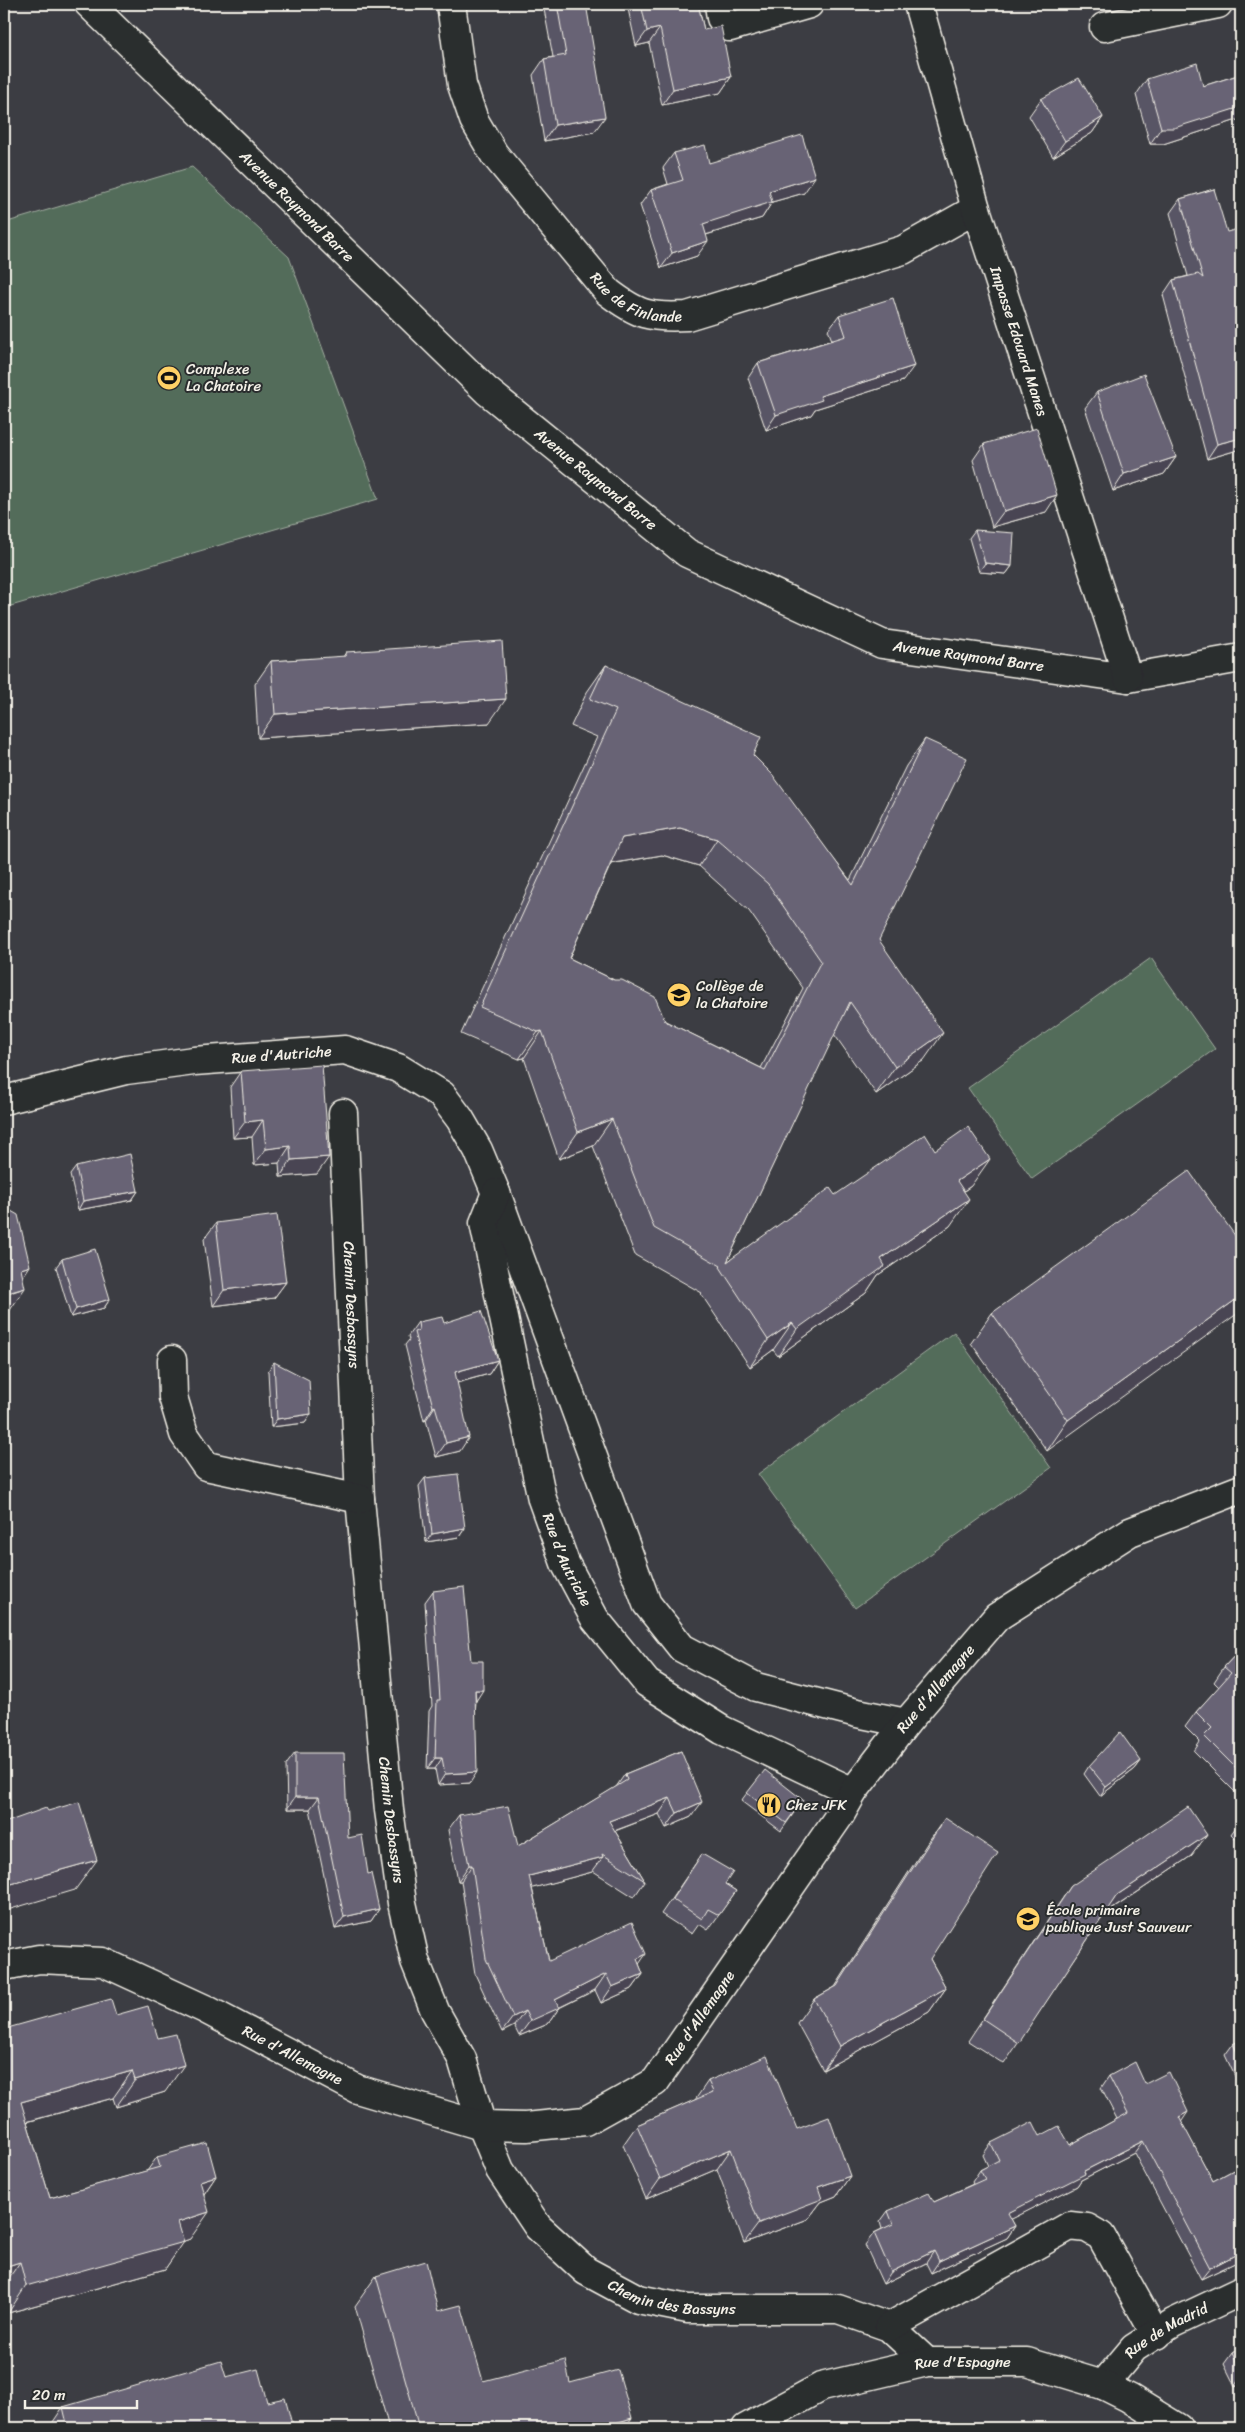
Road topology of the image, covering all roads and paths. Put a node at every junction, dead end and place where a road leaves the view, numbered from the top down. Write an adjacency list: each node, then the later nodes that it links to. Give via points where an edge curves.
1 (88, 4): 10 (street, Avenue Raymond Barre, via 487,391 687,553 882,644)
2 (451, 4): 8 (street, Rue de Finlande, via 462,86 479,129 494,154 608,292 631,310 658,318 687,316 903,250)
3 (719, 4): 4 (street, via 721,18 730,27)
4 (809, 4)
5 (918, 4): 8 (street, Impasse Edouard Manes)
6 (1218, 4): 7 (street)
7 (1104, 27)
8 (976, 209): 10 (street, Impasse Edouard Manes)
9 (1241, 658): 10 (street, Avenue Raymond Barre)
10 (1128, 678)
11 (4, 1100): 13 (street, Rue d'Autriche, via 126,1070 194,1061 345,1050 398,1068 442,1095 478,1150)
12 (343, 1113): 16 (street, Chemin Desbassyns)
13 (496, 1193): 17 (street, Rue d'Autriche, via 647,1604 682,1648 756,1687); 18 (street, Rue d'Autriche, via 484,1223 542,1499 565,1563 595,1619 647,1683 722,1730)
14 (172, 1360): 16 (street, via 174,1397 184,1434 206,1466)
15 (1241, 1490): 17 (street, Rue d'Allemagne, via 1130,1532 997,1617)
16 (360, 1499): 20 (street, Chemin Desbassyns, via 389,1810 402,1903 415,1961 435,2011 462,2059)
17 (906, 1723): 18 (street, Rue d'Allemagne)
18 (853, 1792): 20 (street, Rue d'Allemagne, via 655,2082 585,2121 526,2128)
19 (4, 1966): 20 (street, Rue d'Allemagne, via 39,1959 103,1962 205,2009 357,2089)
20 (482, 2126): 22 (street, Chemin des Bassyns, via 500,2170 538,2227 586,2271 638,2299 688,2309 838,2309)
21 (1241, 2291): 23 (street, Rue de Madrid)
22 (889, 2327): 23 (street, via 1070,2226 1087,2228 1101,2236); 24 (street, Chemin des Bassyns)
23 (1156, 2334): 25 (street, Rue de Madrid, via 1134,2348)
24 (926, 2362): 25 (street, Rue d'Espagne, via 1027,2362); 26 (street, Rue d'Espagne, via 821,2387)
25 (1103, 2385): 27 (street, Rue d'Espagne)
26 (746, 2428)
27 (1178, 2428)

